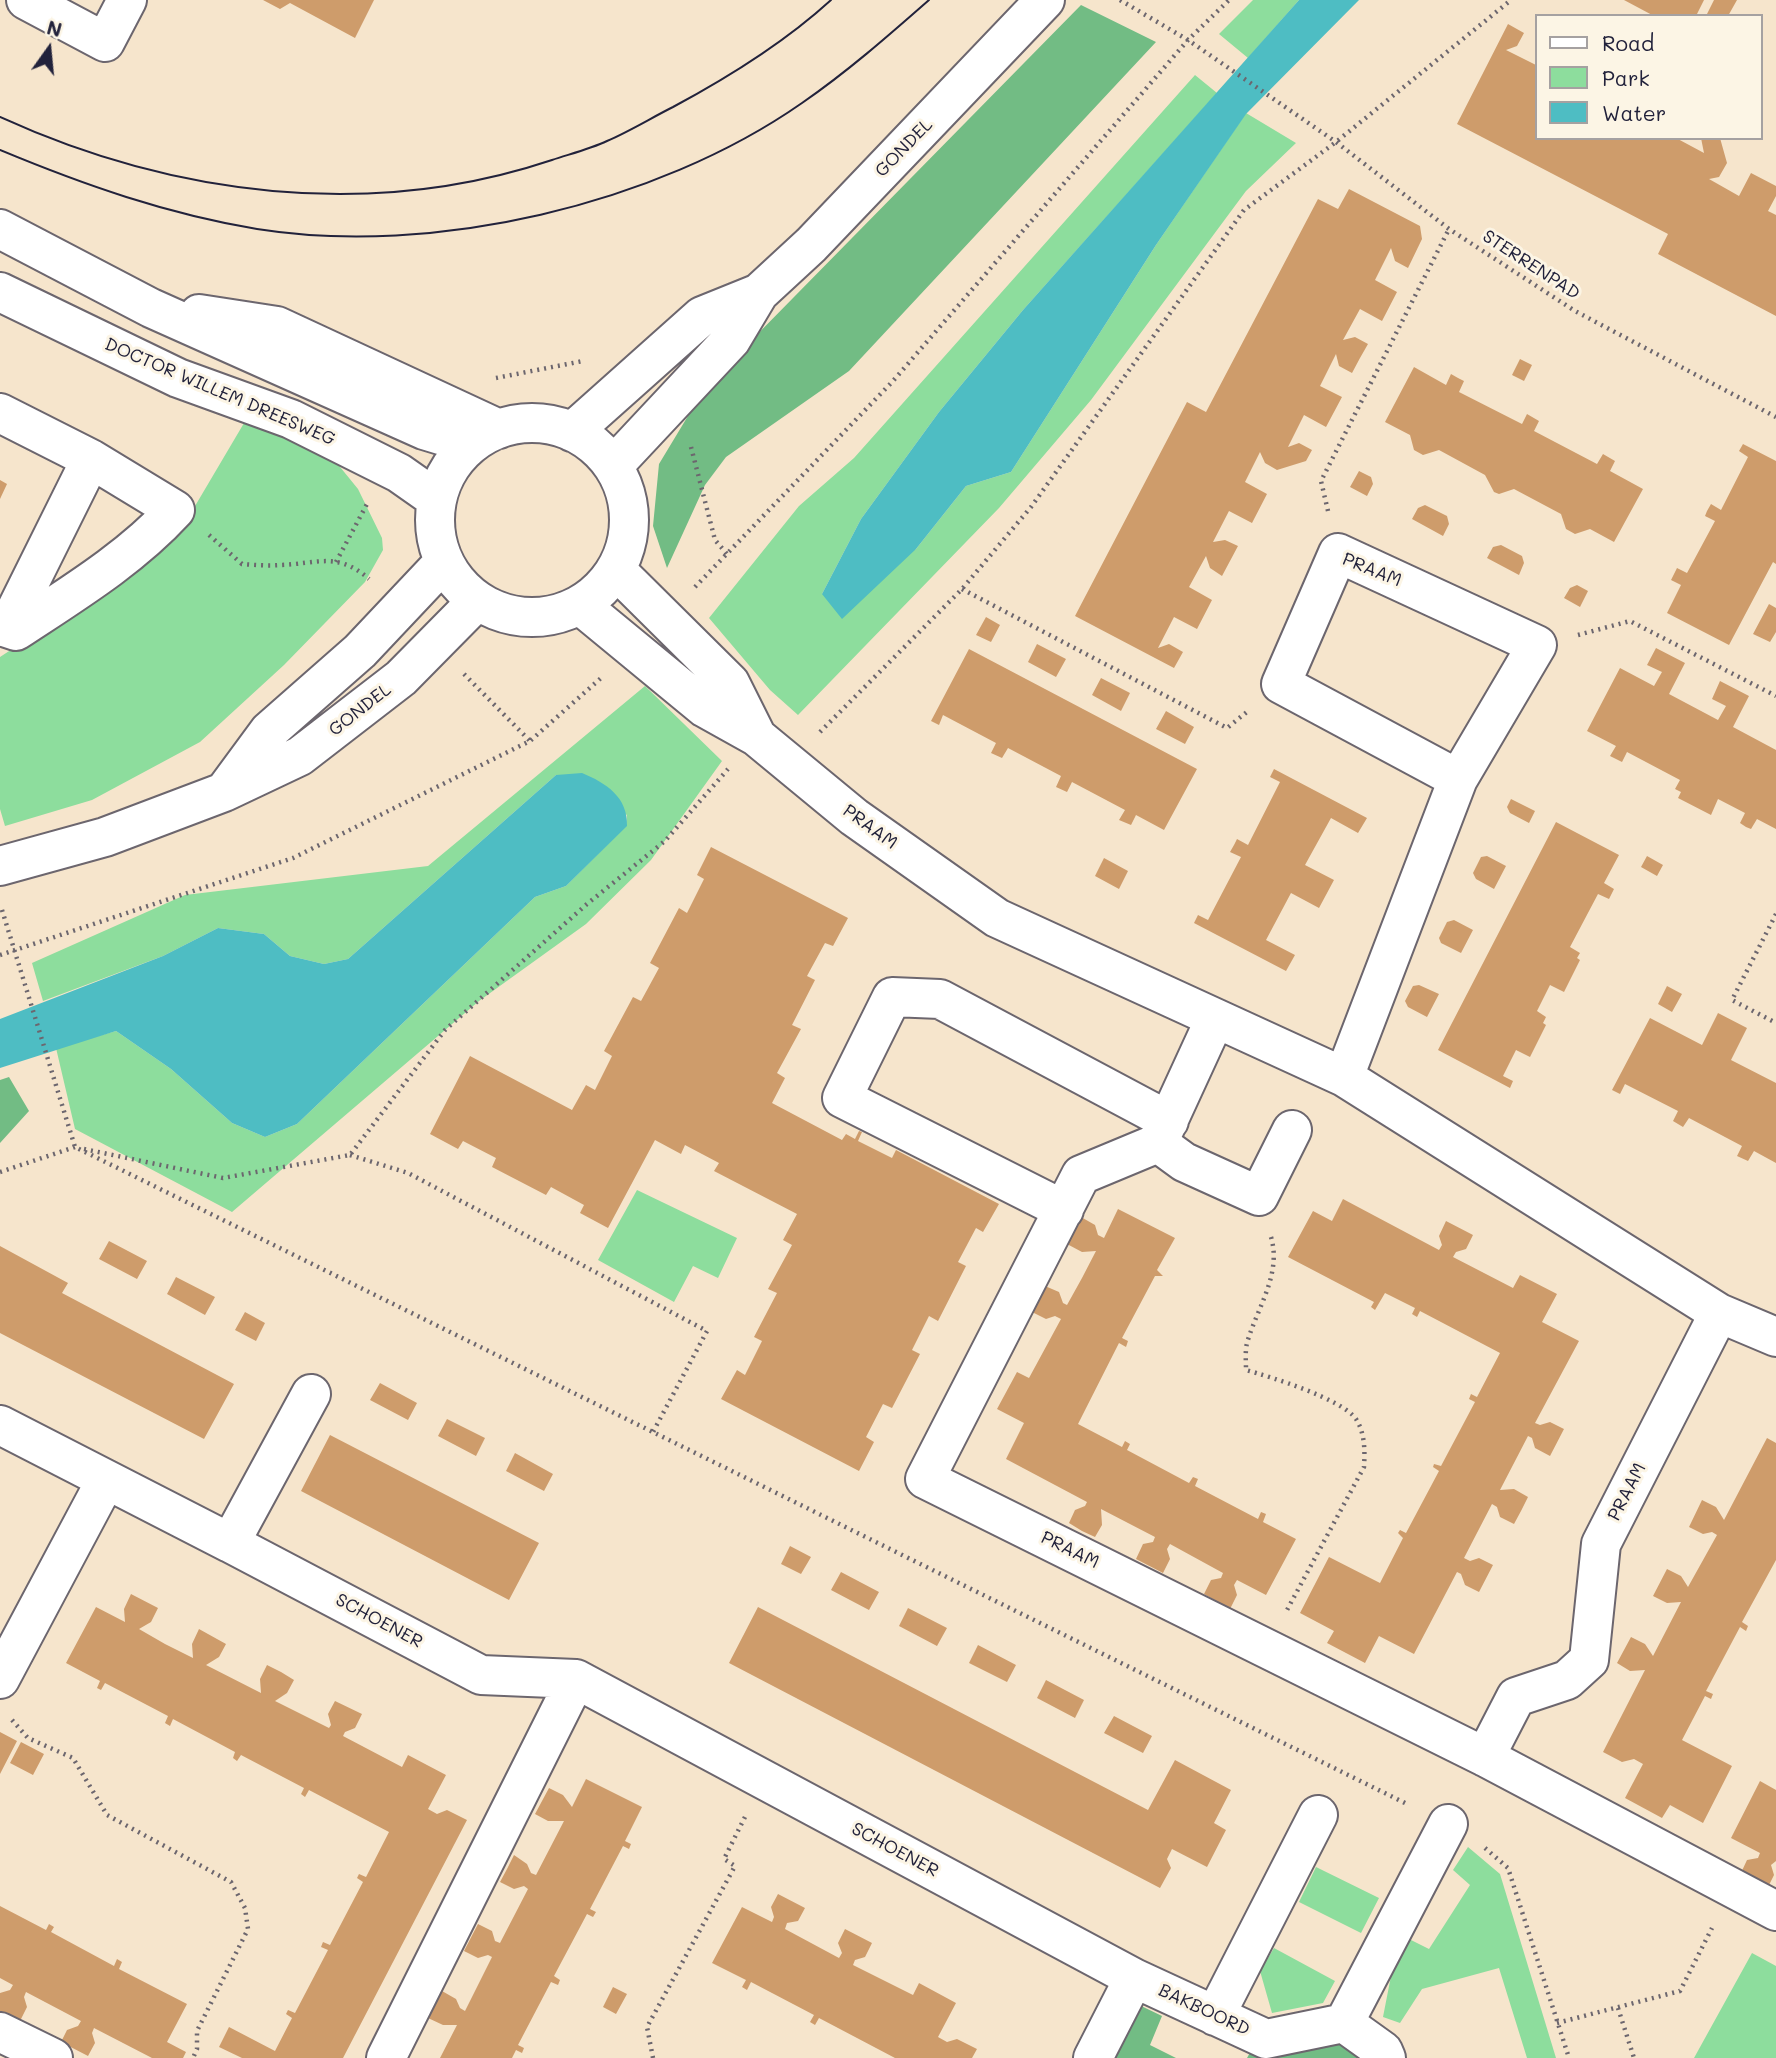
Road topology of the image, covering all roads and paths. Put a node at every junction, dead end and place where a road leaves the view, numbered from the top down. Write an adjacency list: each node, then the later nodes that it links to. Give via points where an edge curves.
1 (26, 0): 2 (street, via 105,42)
2 (127, 0)
3 (1045, 0): 12 (street, GONDEL, via 811,245)
4 (1120, 0): 7 (path)
5 (1229, 0): 7 (path)
6 (1511, 0): 8 (path)
7 (1188, 40): 8 (path, STERRENPAD)
8 (1336, 142): 10 (path, STERRENPAD); 23 (path, via 1244,210 1031,507)
9 (0, 229): 16 (street, via 151,307 276,326)
10 (1449, 229): 14 (path, STERRENPAD, via 1575,311); 20 (path, via 1321,481)
11 (0, 292): 19 (street, DOCTOR WILLEM DREESWEG, via 178,378 291,419 399,473)
12 (759, 293): 15 (street, GONDEL, via 702,316); 18 (street, GONDEL, via 731,340)
13 (0, 412): 17 (street)
14 (1776, 416)
15 (572, 432): 16 (street, via 524,423); 18 (street, via 592,443)
16 (485, 436): 19 (street, via 449,468)
17 (91, 459): 17 (street, via 176,510 137,548 77,591 16,631 7,628)
18 (613, 467): 22 (street, via 625,491 629,518 626,545)
19 (436, 499): 21 (street, via 434,531)
20 (1338, 553): 26 (street, PRAAM); 27 (street, PRAAM)
21 (443, 563): 24 (street); 33 (street, via 375,636 269,732)
22 (616, 570): 25 (street); 30 (street, PRAAM, via 730,683)
23 (962, 589): 27 (path, via 1227,728); 31 (path)
24 (477, 601): 25 (street, via 501,613 528,618 555,615); 33 (street, GONDEL, via 401,678 300,756)
25 (580, 605): 30 (street, PRAAM, via 705,708)
26 (1536, 645): 29 (path, via 1630,621); 32 (street)
27 (1281, 684): 32 (street)
28 (1776, 688): 29 (path)
29 (1774, 695)
30 (757, 737): 31 (street, PRAAM); 43 (path, via 665,841 445,1030)
31 (790, 764): 37 (street, PRAAM, via 854,817 998,918)
32 (1458, 779): 39 (street)
33 (224, 792): 34 (street, GONDEL, via 105,837)
34 (0, 866)
35 (0, 902): 42 (path)
36 (1776, 914): 38 (path, via 1732,1000)
37 (1215, 1019): 39 (street, PRAAM); 41 (street)
38 (1776, 1023)
39 (1344, 1077): 47 (street, PRAAM)
40 (1292, 1130): 45 (street)
41 (1164, 1132): 45 (street, via 1184,1162); 46 (street, PRAAM, via 1081,1175); 46 (street, via 940,999 892,997 842,1098)
42 (75, 1147): 43 (path, via 223,1178); 44 (path); 51 (path)
43 (350, 1155): 51 (path, via 408,1173 707,1331)
44 (0, 1172)
45 (1259, 1196): 54 (path, via 1275,1252 1274,1268 1247,1345 1246,1370 1304,1388 1355,1418 1365,1446 1364,1467)
46 (1064, 1210): 54 (street, PRAAM, via 925,1479)
47 (1719, 1313): 48 (street, PRAAM); 57 (street, PRAAM, via 1601,1544 1589,1660 1567,1680 1516,1697)
48 (1776, 1337)
49 (311, 1394): 53 (street)
50 (0, 1425): 52 (street, SCHOENER)
51 (653, 1432): 60 (path)
52 (106, 1480): 53 (street, SCHOENER); 56 (street)
53 (230, 1543): 55 (street, SCHOENER, via 481,1675)
54 (1267, 1648): 57 (street, PRAAM)
55 (576, 1679): 58 (street, SCHOENER); 71 (street)
56 (4, 1696): 70 (path, via 28,1738 74,1758 107,1815 231,1882 245,1908 248,1929 197,2031)
57 (1485, 1757): 61 (street, PRAAM)
58 (765, 1781): 63 (street, SCHOENER); 72 (path, via 724,1859 735,1866 647,2027)
59 (1318, 1815): 65 (street)
60 (1448, 1824): 66 (street); 67 (path, via 1508,1868)
61 (1732, 1888): 62 (street, PRAAM); 64 (path, via 1680,1992)
62 (1776, 1912)
63 (1134, 1978): 65 (street, BAKBOORD); 73 (street)
64 (1618, 2008): 67 (path); 76 (path)
65 (1214, 2016): 66 (street, BAKBOORD, via 1266,2039)
66 (1344, 2022): 74 (street)
67 (1557, 2023): 75 (path)
68 (0, 2032): 69 (street)
69 (53, 2058)
70 (193, 2058)
71 (386, 2058)
72 (653, 2058)
73 (1093, 2058)
74 (1386, 2058)
75 (1569, 2058)
76 (1634, 2058)

